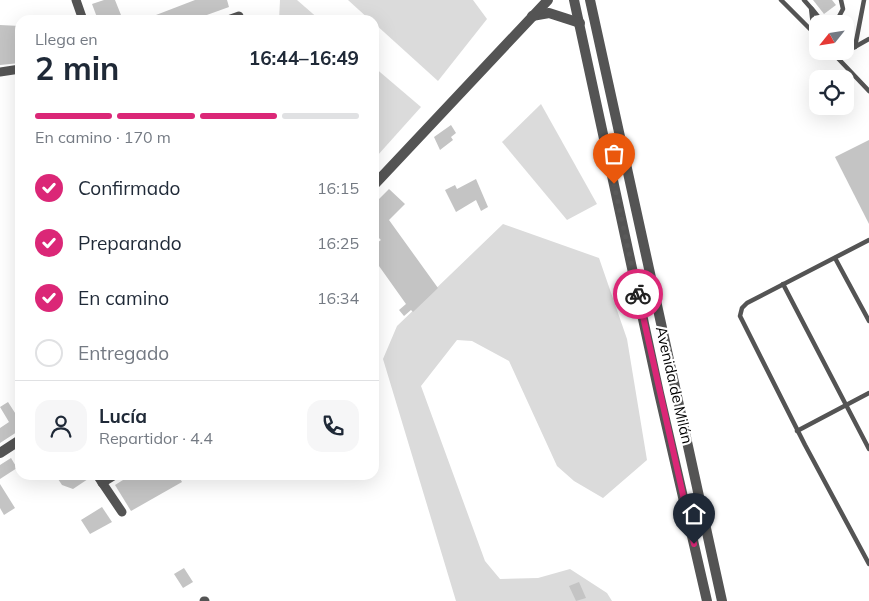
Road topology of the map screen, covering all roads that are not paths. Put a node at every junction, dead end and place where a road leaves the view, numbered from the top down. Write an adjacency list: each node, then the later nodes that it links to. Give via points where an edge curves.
1 (76, 0): 10 (street)
2 (574, 0): 15 (street, Avenida de Milán)
3 (590, 0): 38 (street, Avenida de Milán)
4 (781, 0): 16 (lane)
5 (804, 0): 9 (lane)
6 (841, 0): 13 (lane, via 843,9)
7 (864, 0): 18 (lane)
8 (545, 2): 14 (street)
9 (811, 8): 11 (lane); 12 (lane)
10 (81, 15)
11 (812, 15)
12 (817, 15)
13 (839, 15)
14 (531, 16): 15 (street, via 549,13); 23 (street)
15 (580, 23): 37 (street, Avenida de Milán)
16 (809, 29)
17 (869, 39): 18 (lane)
18 (855, 47)
19 (839, 60): 22 (lane)
20 (15, 70): 21 (street)
21 (0, 72)
22 (869, 91)
23 (379, 180)
24 (869, 240): 25 (lane)
25 (835, 258): 26 (lane); 27 (lane)
26 (783, 284): 29 (lane); 30 (lane, via 747,303 740,316)
27 (869, 321)
28 (869, 393): 29 (lane)
29 (846, 405): 30 (lane); 32 (lane)
30 (797, 431): 36 (lane)
31 (15, 443): 33 (street)
32 (869, 449)
33 (0, 452)
34 (100, 480): 35 (street)
35 (122, 512)
36 (869, 564)
37 (707, 601)
38 (722, 601)

